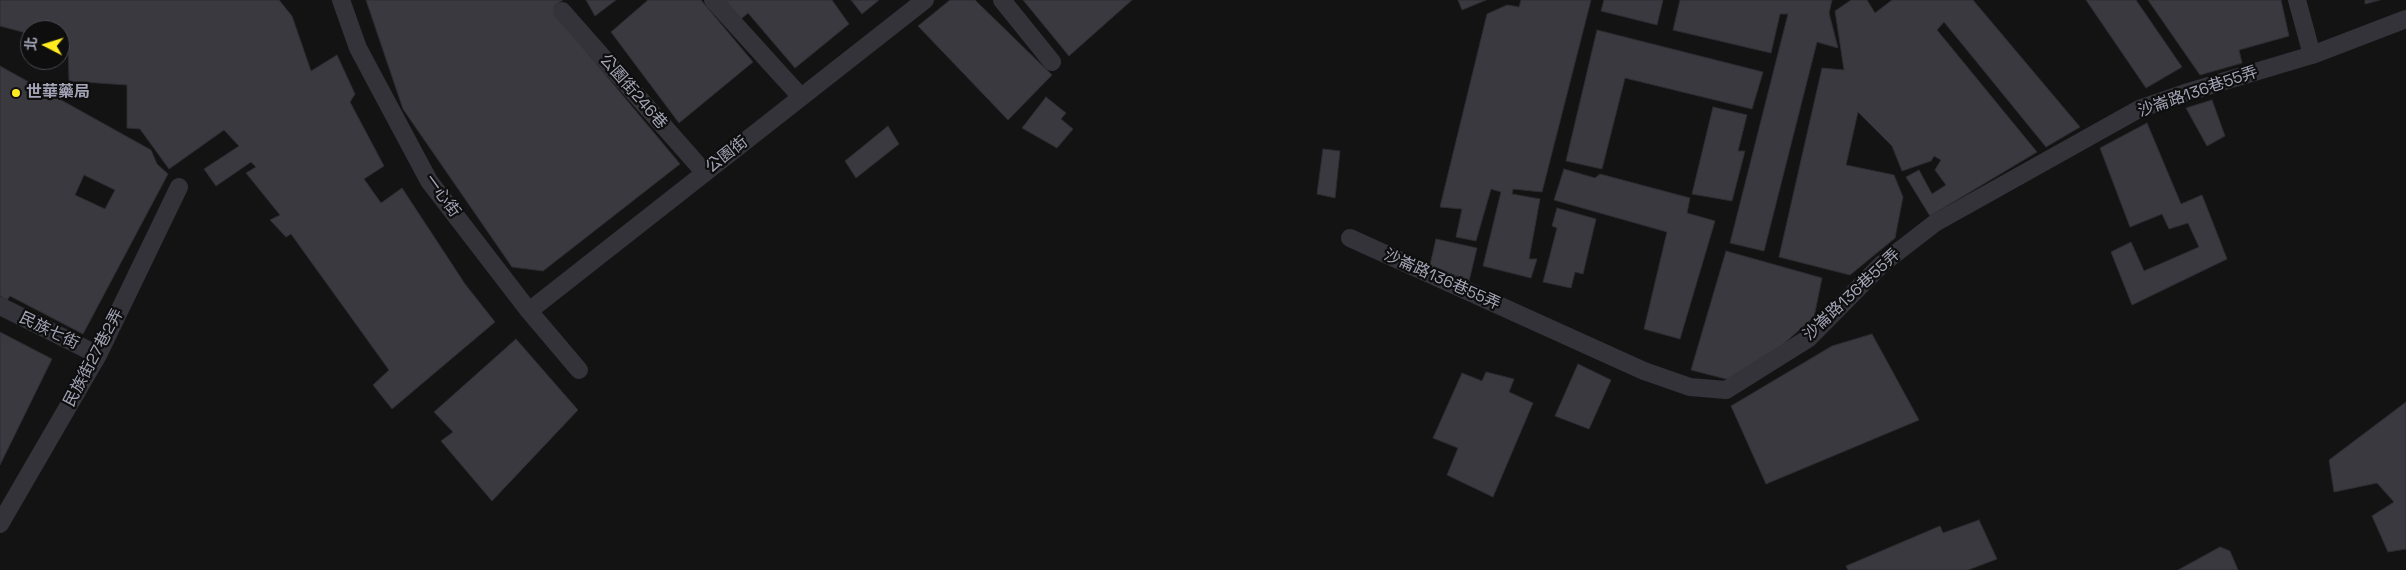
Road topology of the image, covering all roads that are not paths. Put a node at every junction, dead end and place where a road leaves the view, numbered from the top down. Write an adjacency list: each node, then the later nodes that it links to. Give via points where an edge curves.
1 (341, 0): 15 (lane, 一心街, via 358,48 429,181)
2 (713, 0): 10 (lane)
3 (925, 0): 10 (lane, 公園街)
4 (1002, 0): 9 (lane)
5 (2297, 0): 8 (lane)
6 (562, 11): 11 (lane, 公園街246巷)
7 (2406, 19): 8 (lane, 沙崙路136巷55弄)
8 (2312, 55): 13 (lane, 沙崙路136巷55弄, via 2139,109 1935,223 1882,264 1809,338 1726,390 1690,387 1644,371)
9 (1052, 62)
10 (802, 97): 11 (lane, 公園街)
11 (705, 173): 15 (lane, 公園街)
12 (179, 187): 16 (lane, 民族街27巷2弄)
13 (1350, 238)
14 (0, 306): 16 (lane, 民族七街)
15 (529, 311): 17 (lane, 一心街)
16 (98, 355): 18 (lane, 民族街27巷2弄)
17 (579, 370)
18 (0, 524)

